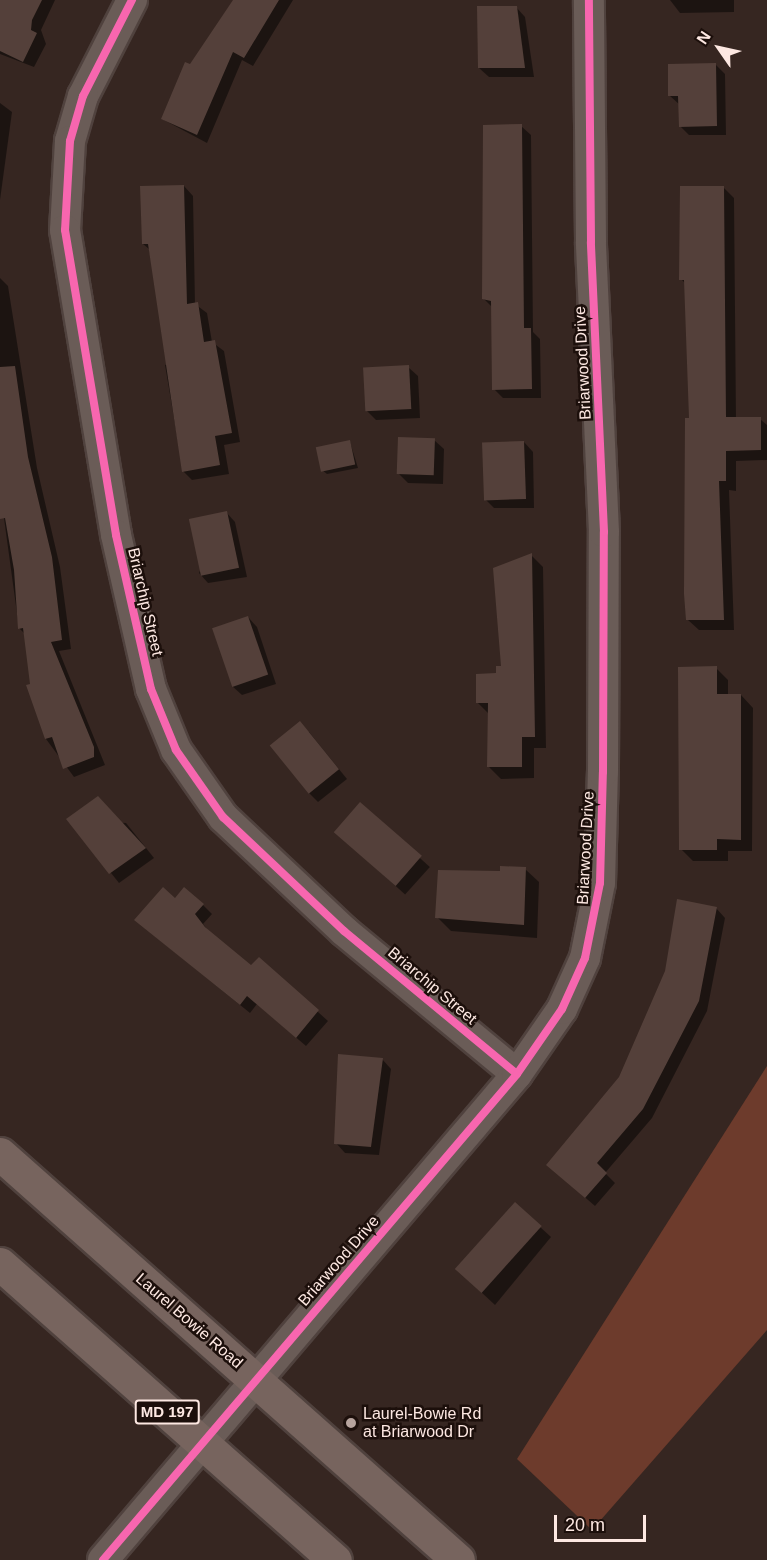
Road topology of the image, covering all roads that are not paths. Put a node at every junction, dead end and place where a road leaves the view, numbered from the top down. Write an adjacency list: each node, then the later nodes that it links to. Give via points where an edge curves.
1 (132, 0): 3 (street, Briarchip Street, via 83,96 70,141 65,230 116,535 154,698 197,783 252,848)
2 (589, 0): 3 (street, Briarwood Drive, via 591,242 604,532 600,884 594,925 574,985)
3 (517, 1074): 6 (street, Briarwood Drive)
4 (0, 1154): 6 (main road, Laurel Bowie Road)
5 (0, 1264): 7 (main road, MD 197)
6 (255, 1380): 7 (street, Briarwood Drive); 10 (main road, Laurel Bowie Road)
7 (202, 1442): 8 (street, Briarwood Drive); 9 (main road, MD 197)
8 (103, 1560)
9 (335, 1560)
10 (458, 1560)

